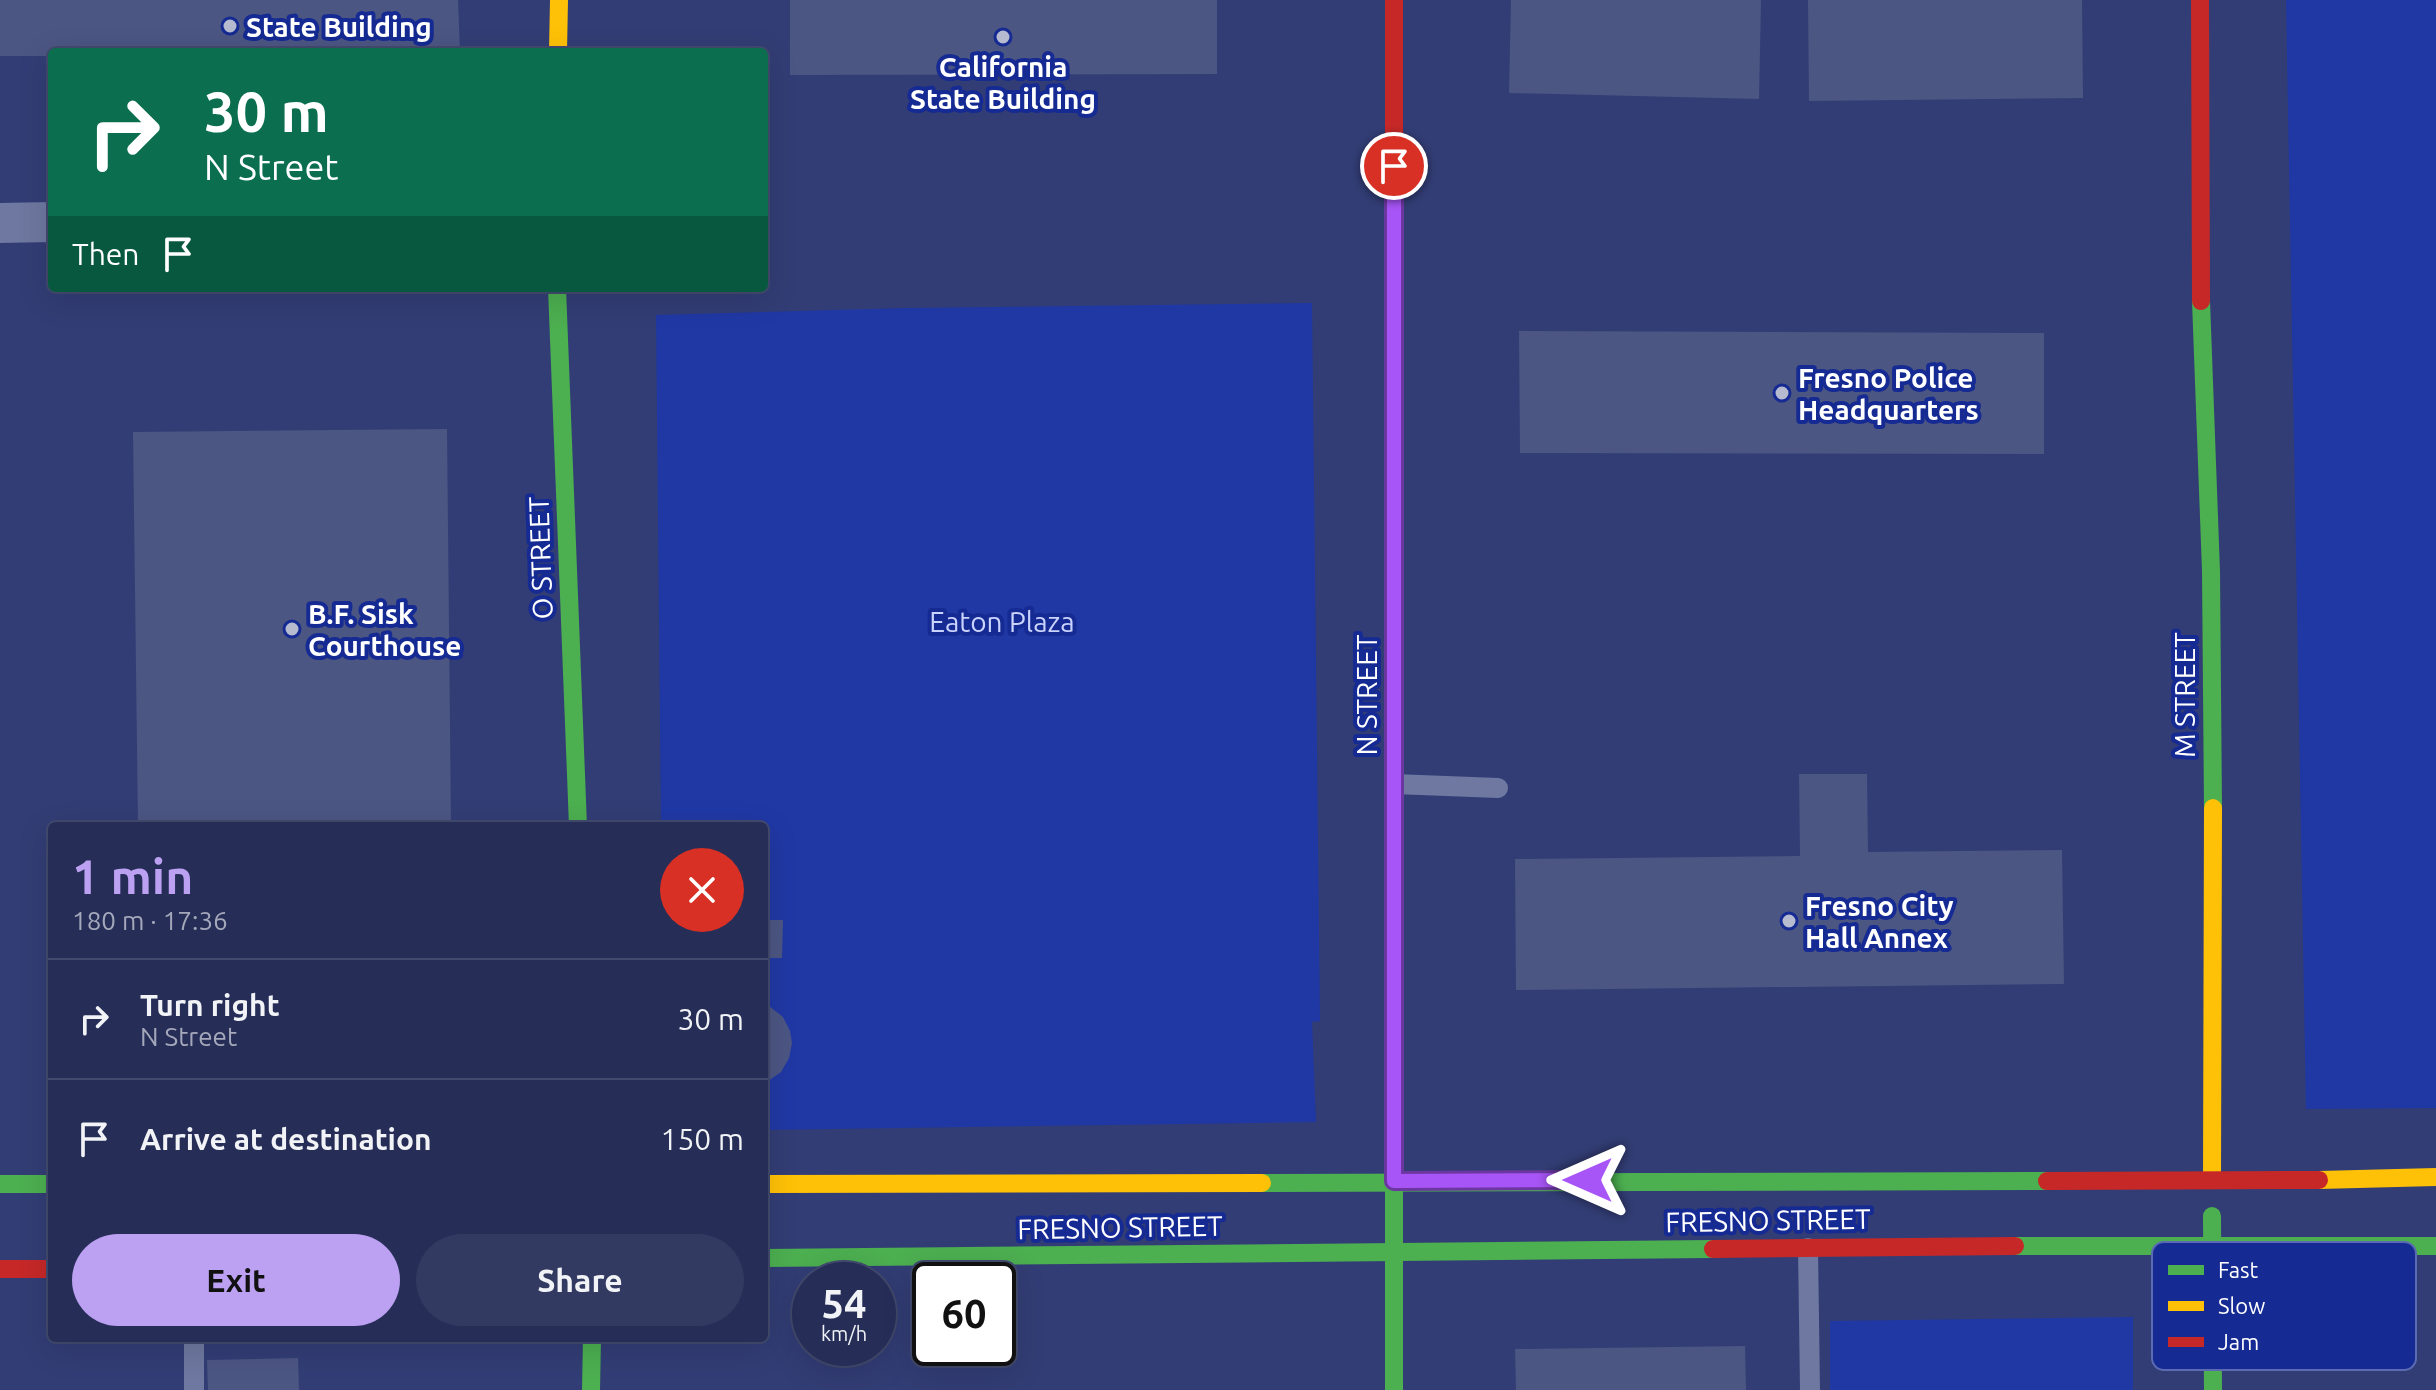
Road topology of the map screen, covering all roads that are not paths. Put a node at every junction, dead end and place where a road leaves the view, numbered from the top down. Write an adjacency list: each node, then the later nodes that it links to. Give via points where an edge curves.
1 (559, 0): 4 (main road)
2 (1394, 0): 8 (main road, N STREET)
3 (2200, 0): 12 (main road, M STREET, via 2200,284 2211,571)
4 (558, 48)
5 (48, 222): 6 (street)
6 (0, 223)
7 (557, 292): 10 (main road, O STREET)
8 (1394, 784): 9 (lane); 13 (main road, N STREET)
9 (1498, 788)
10 (578, 822)
11 (2436, 1177): 12 (main road, FRESNO STREET)
12 (2212, 1180): 13 (main road, FRESNO STREET); 17 (main road, M STREET)
13 (1394, 1181): 16 (main road, FRESNO STREET); 22 (main road, N STREET)
14 (0, 1184): 15 (main road)
15 (48, 1184)
16 (768, 1184)
17 (2212, 1242)
18 (2152, 1245): 21 (main road, FRESNO STREET)
19 (2416, 1246): 20 (main road, FRESNO STREET)
20 (2436, 1246)
21 (1808, 1248): 22 (main road, FRESNO STREET); 32 (lane)
22 (1392, 1252): 23 (main road, FRESNO STREET); 31 (main road, N STREET)
23 (768, 1258)
24 (0, 1269): 25 (main road)
25 (48, 1269)
26 (194, 1342): 29 (lane)
27 (592, 1342): 30 (main road)
28 (2213, 1370): 33 (main road, M STREET)
29 (194, 1390)
30 (591, 1390)
31 (1394, 1390)
32 (1810, 1390)
33 (2213, 1390)

